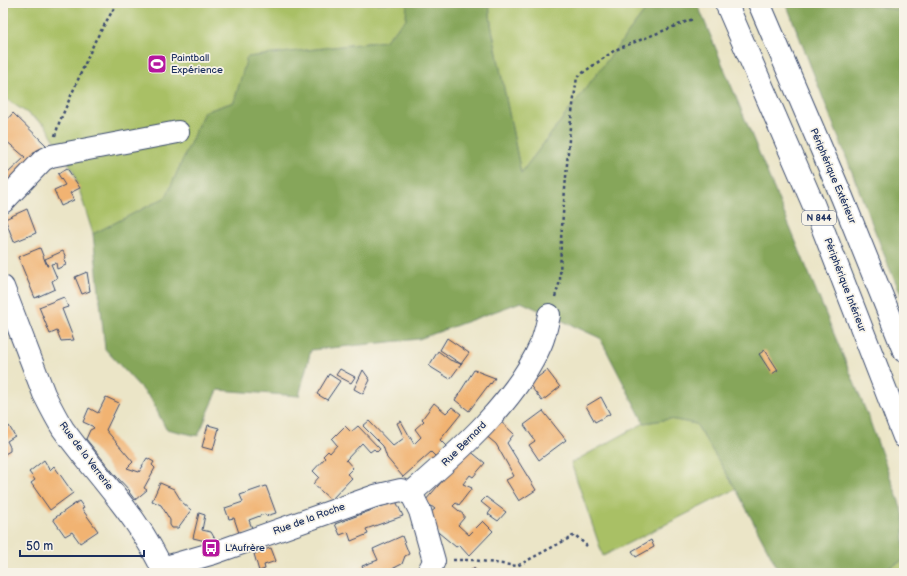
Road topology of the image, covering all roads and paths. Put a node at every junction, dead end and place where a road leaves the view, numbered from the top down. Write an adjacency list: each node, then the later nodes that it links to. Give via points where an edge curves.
1 (117, 3): 6 (path, via 95,41 58,123)
2 (726, 3): 11 (main road, Périphérique Intérieur / N 844, via 814,206)
3 (759, 3): 10 (main road, Périphérique Extérieur / N 844)
4 (693, 19): 9 (path, via 615,50 577,77 570,127 560,281)
5 (178, 132): 6 (main road)
6 (51, 156): 7 (main road, via 43,160)
7 (3, 202)
8 (3, 287): 15 (main road, Rue de la Verrerie, via 52,411 135,523)
9 (549, 315): 12 (main road, Rue Bernard, via 535,358 508,397 455,454)
10 (904, 350)
11 (904, 437)
12 (411, 494): 14 (main road, via 420,511); 15 (main road, Rue de la Roche, via 401,490 375,496)
13 (587, 546): 14 (path, via 575,534 517,566 473,560)
14 (431, 567)
15 (163, 571)

